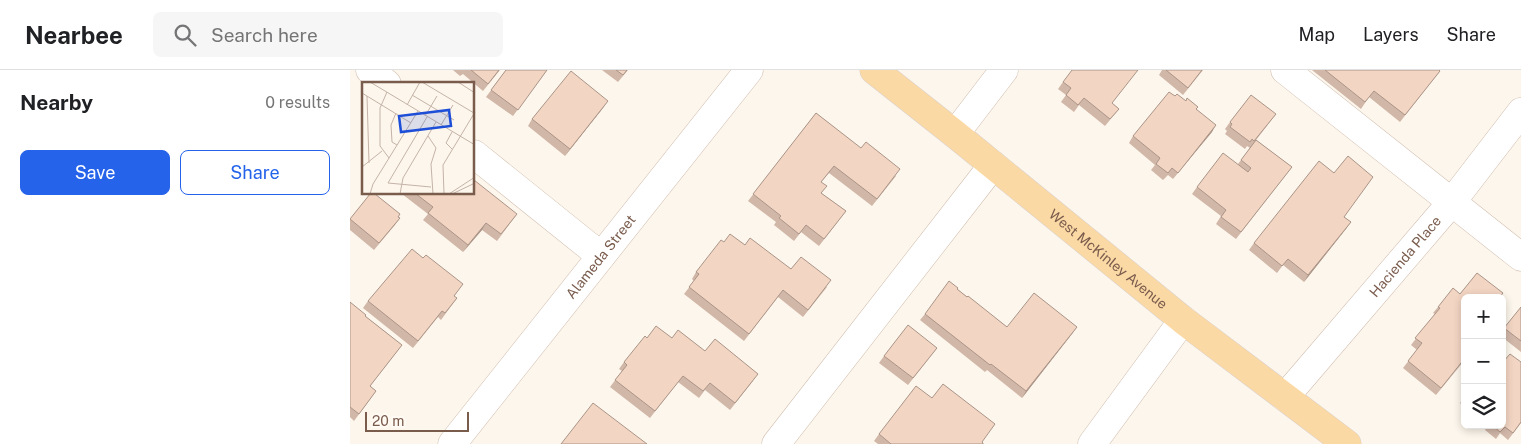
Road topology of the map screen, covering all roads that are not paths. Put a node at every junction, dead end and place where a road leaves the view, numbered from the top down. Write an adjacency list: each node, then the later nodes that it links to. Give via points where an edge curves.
1 (370, 70): 6 (street)
2 (749, 70): 12 (street, Alameda Street)
3 (874, 70): 8 (main road, West McKinley Avenue)
4 (1004, 70): 8 (street)
5 (1285, 70): 11 (street)
6 (385, 82)
7 (1521, 112): 11 (street, Hacienda Place)
8 (955, 134): 10 (main road, West McKinley Avenue)
9 (475, 155): 12 (street)
10 (993, 166): 14 (main road, West McKinley Avenue); 17 (street)
11 (1451, 202): 13 (street); 15 (street, Hacienda Place)
12 (601, 256): 16 (street, Alameda Street)
13 (1521, 257)
14 (1183, 320): 15 (main road, West McKinley Avenue); 18 (street)
15 (1285, 397): 19 (main road, West McKinley Avenue)
16 (452, 444)
17 (776, 444)
18 (1092, 444)
19 (1347, 444)

